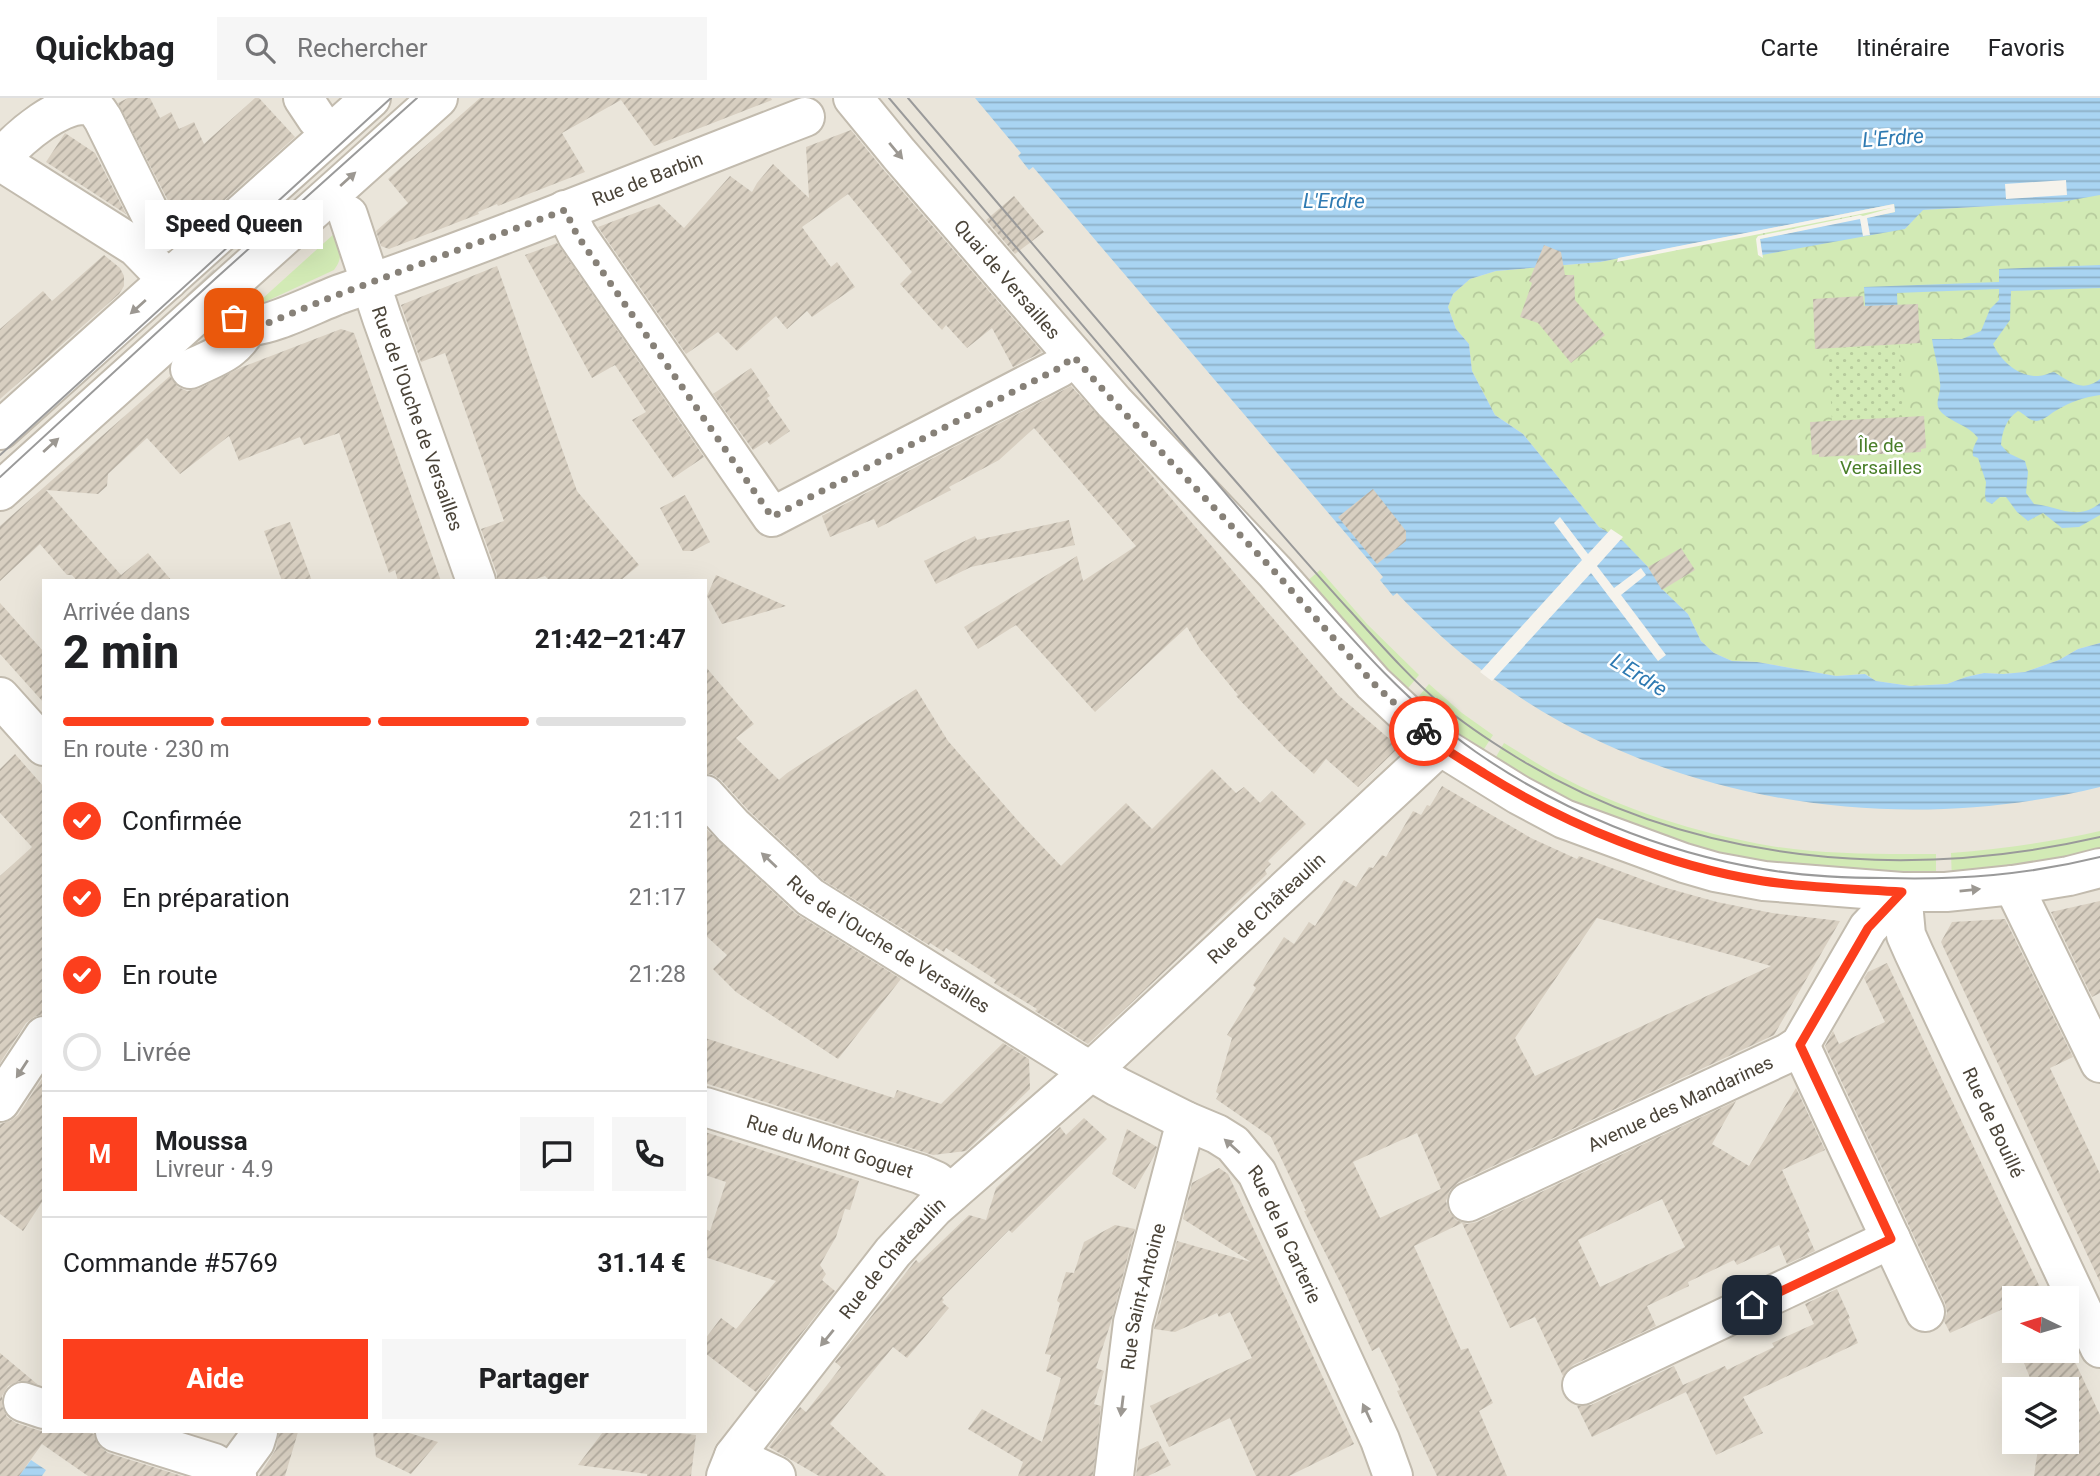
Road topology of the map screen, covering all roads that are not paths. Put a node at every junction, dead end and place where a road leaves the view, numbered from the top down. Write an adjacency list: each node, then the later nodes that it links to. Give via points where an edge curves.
1 (371, 98): 9 (street)
2 (438, 98): 14 (street, one-way to 2)
3 (853, 98): 11 (street, Quai de Versailles, one-way to 11)
4 (805, 117): 6 (street, Rue de Barbin)
5 (0, 160): 8 (street, via 51,110 74,100 94,107); 9 (street, via 136,247)
6 (565, 210): 10 (street, Rue de Barbin); 11 (street, via 577,235 772,517)
7 (348, 215): 10 (street, Rue de l'Ouche de Versailles)
8 (160, 234)
9 (168, 280): 13 (street, one-way to 13)
10 (370, 284): 12 (street, Rue de Barbin, via 263,325 241,322 242,339 233,348); 15 (street, Rue de l'Ouche de Versailles)
11 (1074, 357): 18 (street, Quai de Versailles, via 1373,683)
12 (190, 369)
13 (0, 430)
14 (0, 491)
15 (475, 579)
16 (0, 697): 17 (street)
17 (42, 744)
18 (1440, 746): 22 (street, Quai de Versailles, via 1564,819 1684,863 1765,881); 26 (street, Rue de Châteaulin)
19 (707, 797): 26 (street, Rue de l'Ouche de Versailles, one-way to 19, via 810,897)
20 (2100, 868): 21 (street, Quai de Versailles)
21 (2012, 885): 22 (street, Quai de Versailles, one-way to 21); 25 (street)
22 (1902, 892): 24 (street, via 1868,928); 34 (street, Rue de Bouillé, via 1903,922 1910,944)
23 (42, 1039): 27 (street, one-way to 27)
24 (1800, 1045): 31 (street, Avenue des Mandarines); 32 (street)
25 (2100, 1063)
26 (1091, 1071): 29 (street, Rue de la Carterie); 30 (street, Rue de Chateaulin)
27 (0, 1102)
28 (707, 1108): 30 (street, Rue du Mont Goguet, via 928,1177)
29 (1186, 1121): 41 (street, Rue Saint-Antoine, one-way to 41, via 1133,1322); 42 (street, Rue de la Carterie, one-way to 29, via 1257,1173 1233,1144)
30 (951, 1193): 38 (street, Rue de Chateaulin, one-way to 38, via 893,1252)
31 (1468, 1202)
32 (1891, 1239): 33 (street); 35 (street)
33 (1925, 1312)
34 (2100, 1348)
35 (1582, 1385)
36 (118, 1433): 39 (street, via 214,1463)
37 (258, 1433): 39 (street)
38 (730, 1466): 40 (street)
39 (233, 1475)
40 (776, 1476)
41 (1114, 1476)
42 (1393, 1476)

